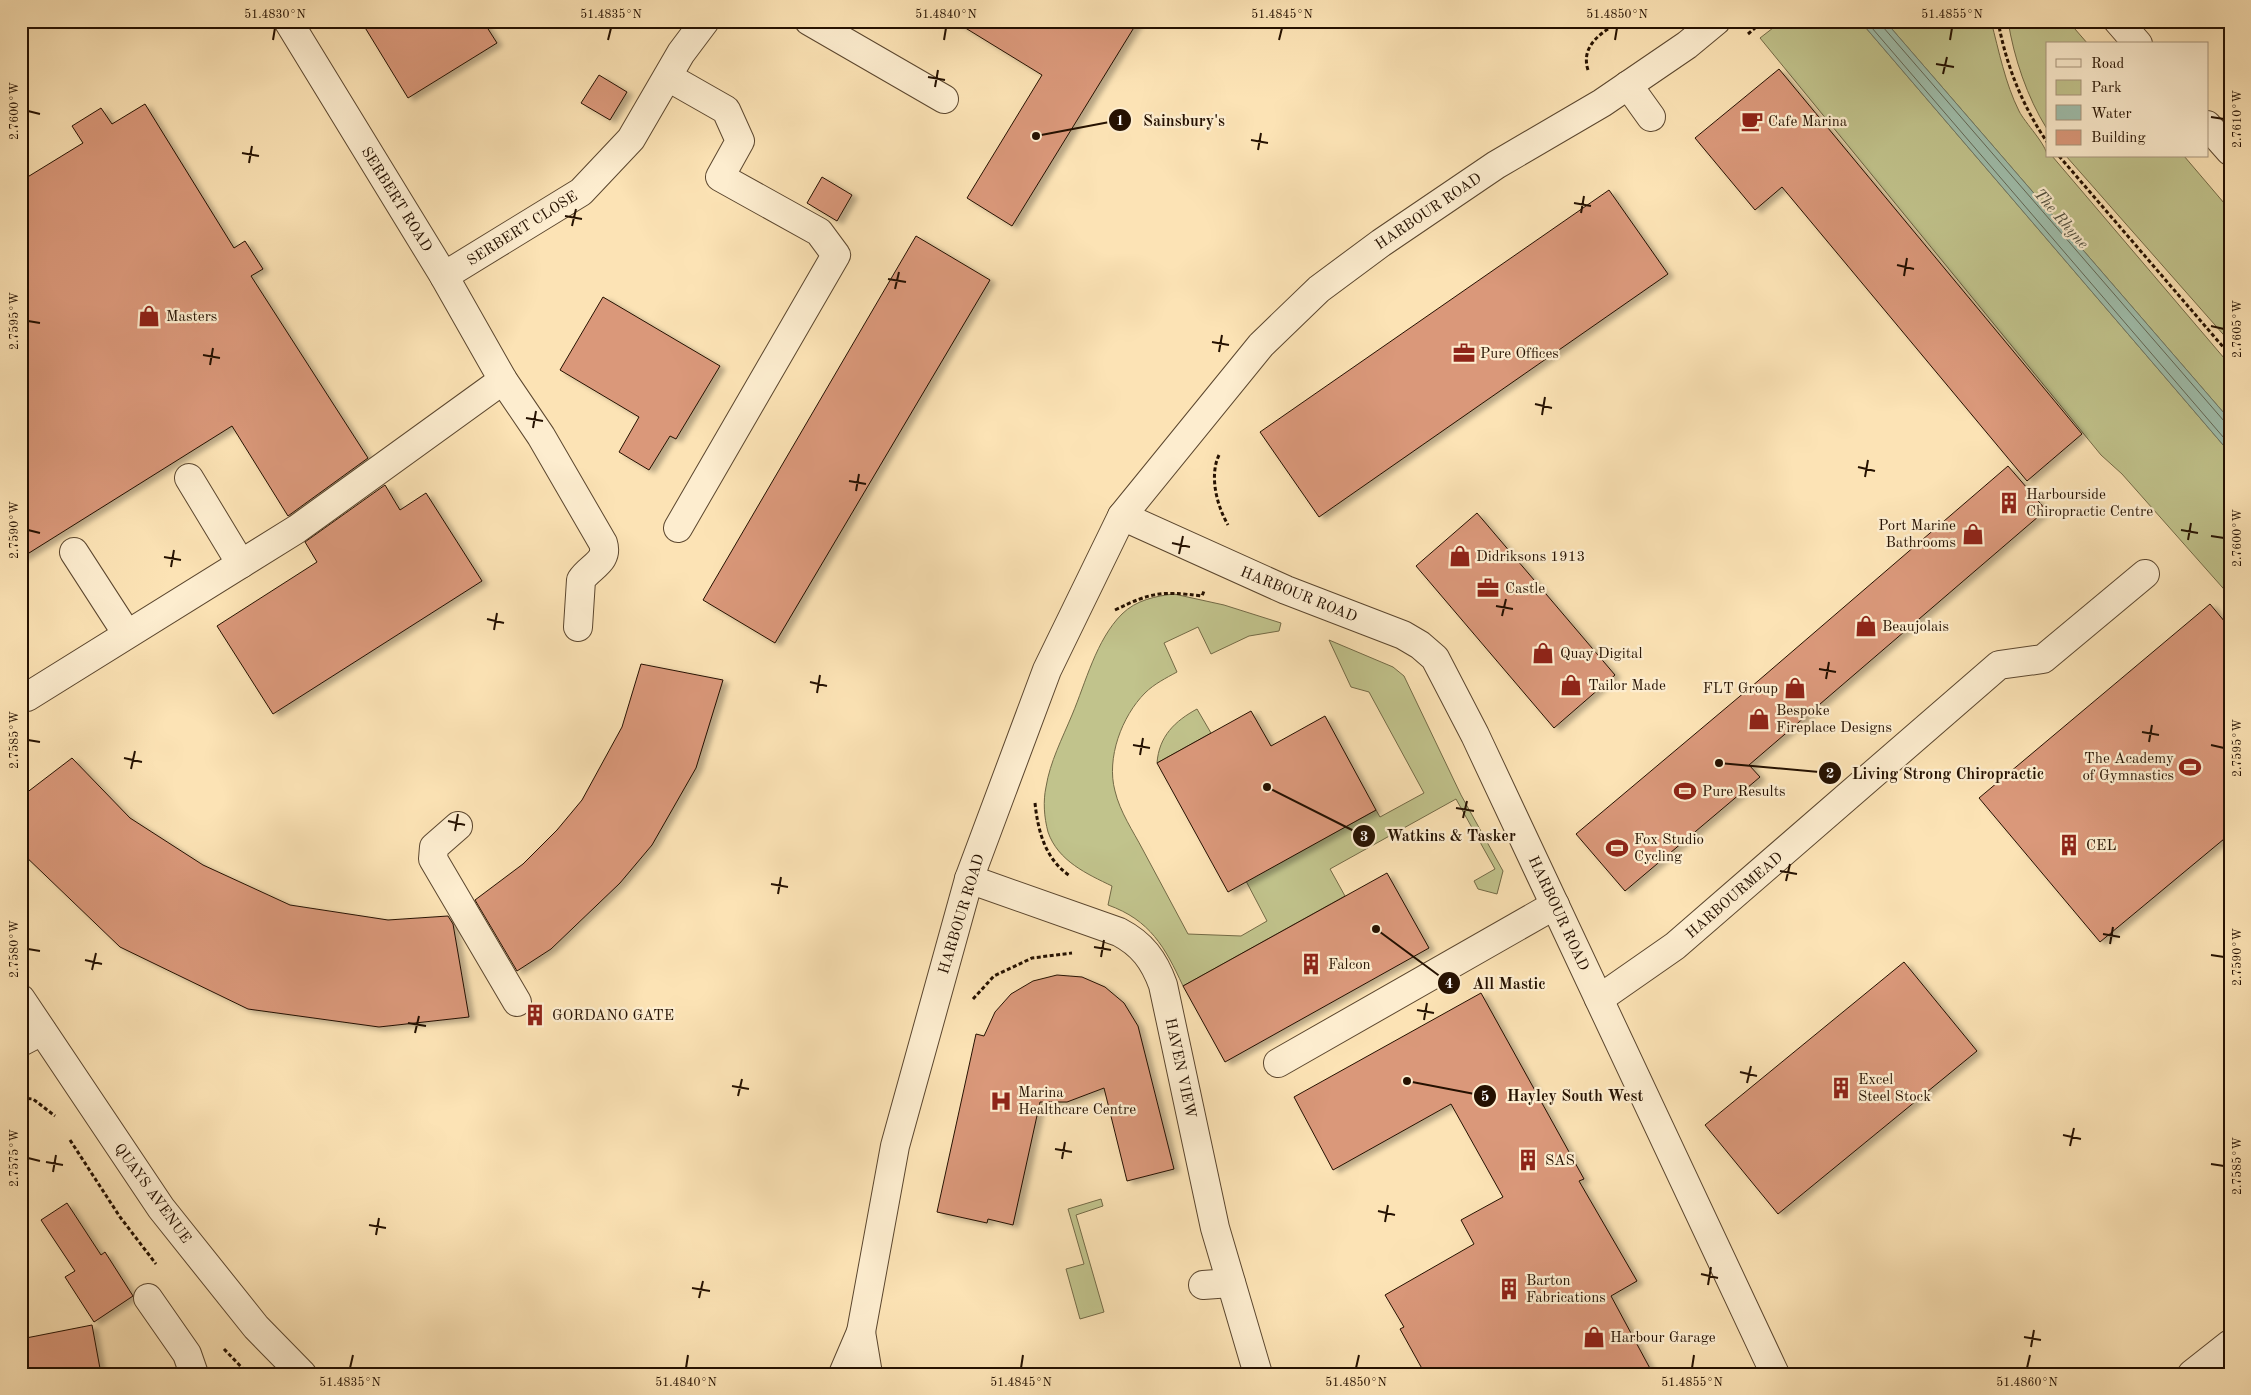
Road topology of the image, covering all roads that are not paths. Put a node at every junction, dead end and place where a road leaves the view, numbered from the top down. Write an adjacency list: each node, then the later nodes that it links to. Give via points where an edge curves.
1 (288, 21): 13 (street, SERBERT ROAD)
2 (705, 21): 7 (street, SERBERT CLOSE, via 681,53)
3 (809, 21): 9 (street)
4 (1716, 21): 8 (street, HARBOUR ROAD, via 1687,45)
5 (2118, 21): 6 (street)
6 (2136, 42)
7 (668, 78): 13 (street, SERBERT CLOSE, via 631,139 581,192); 17 (street, via 726,110 740,141 720,177 819,232 836,255)
8 (1628, 84): 10 (street); 16 (street, HARBOUR ROAD, via 1602,103 1496,165 1319,289 1261,345)
9 (944, 100)
10 (1650, 117)
11 (2208, 126): 12 (street)
12 (2230, 151)
13 (444, 276): 14 (street, SERBERT ROAD)
14 (503, 380): 19 (street, via 297,529); 21 (street, SERBERT ROAD, via 541,436 603,543 605,553 602,561 581,580)
15 (188, 478): 19 (street)
16 (1122, 516): 25 (street, HARBOUR ROAD, via 1047,670); 26 (street, HARBOUR ROAD, via 1286,590 1403,635 1435,658)
17 (678, 528)
18 (74, 552): 22 (street)
19 (241, 564): 22 (street)
20 (2145, 574): 28 (street, HARBOURMEAD, via 2043,659 1999,665 1674,946)
21 (578, 627)
22 (127, 634): 23 (street)
23 (27, 697)
24 (458, 826): 29 (street, via 434,847 433,859)
25 (969, 880): 32 (street, HAVEN VIEW, via 1134,940 1152,959 1163,985 1215,1228); 35 (street, HARBOUR ROAD, via 895,1146)
26 (1555, 905): 28 (street, HARBOUR ROAD); 31 (street)
27 (21, 999): 30 (street, QUAYS AVENUE)
28 (1599, 999): 42 (street, HARBOUR ROAD)
29 (517, 1002)
30 (31, 1036): 38 (street, QUAYS AVENUE, via 256,1327)
31 (1278, 1064)
32 (1231, 1284): 33 (street); 41 (street, HAVEN VIEW)
33 (1204, 1285)
34 (148, 1298): 37 (street, via 187,1354)
35 (861, 1332): 39 (street, HARBOUR ROAD); 40 (street, HARBOUR ROAD)
36 (2230, 1344): 43 (street)
37 (194, 1374)
38 (302, 1374)
39 (843, 1374)
40 (868, 1374)
41 (1258, 1374)
42 (1775, 1374)
43 (2192, 1374)

